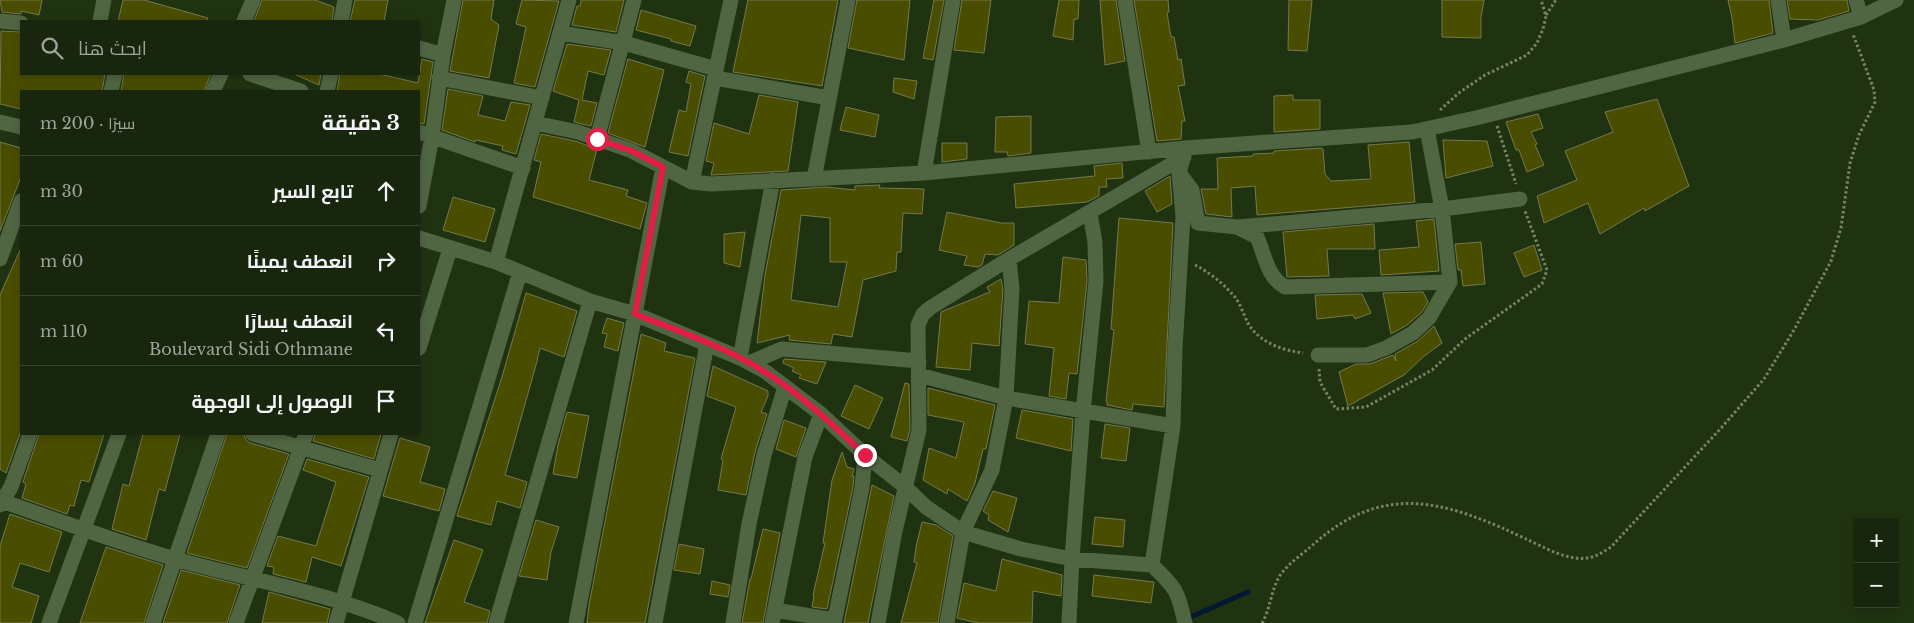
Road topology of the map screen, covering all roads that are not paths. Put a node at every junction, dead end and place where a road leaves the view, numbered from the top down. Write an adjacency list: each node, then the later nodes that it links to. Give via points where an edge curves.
1 (104, 0): 15 (street)
2 (253, 0): 16 (street)
3 (345, 0): 17 (street)
4 (454, 0): 24 (street)
5 (569, 0): 20 (street)
6 (634, 0): 22 (street)
7 (731, 0): 25 (street)
8 (848, 0): 36 (street)
9 (953, 0): 47 (street)
10 (1125, 0): 43 (street)
11 (1778, 0): 21 (street)
12 (1856, 0): 14 (street)
13 (1896, 0): 14 (street, via 1875,12)
14 (1854, 18): 21 (street)
15 (100, 20)
16 (244, 20)
17 (341, 20)
18 (0, 21): 19 (street)
19 (20, 23)
20 (560, 33): 22 (street); 35 (street)
21 (1784, 40): 40 (street)
22 (624, 43): 25 (street); 42 (street)
23 (420, 48): 24 (street)
24 (443, 55): 30 (street)
25 (715, 73): 36 (street); 51 (street)
26 (115, 75): 31 (street)
27 (221, 75): 32 (street)
28 (253, 75): 33 (street)
29 (331, 75): 34 (street)
30 (439, 78): 35 (street); 41 (street)
31 (111, 90)
32 (213, 90)
33 (298, 90)
34 (327, 90)
35 (542, 98): 38 (street)
36 (829, 98): 49 (street)
37 (0, 122): 39 (street)
38 (535, 123): 42 (street); 46 (street)
39 (20, 127)
40 (1427, 129): 44 (street); 55 (street)
41 (426, 134): 46 (street); 52 (street)
42 (597, 139): 45 (street, via 632,151)
43 (1149, 152): 44 (street); 47 (street)
44 (1184, 153): 48 (street); 56 (street)
45 (663, 167): 51 (street); 66 (street)
46 (523, 168): 62 (street)
47 (924, 173): 49 (street)
48 (1179, 173): 57 (street, via 1192,190 1198,223); 76 (street, via 1183,216)
49 (814, 179): 50 (street)
50 (773, 180): 51 (street); 70 (street)
51 (692, 182)
52 (420, 196)
53 (1520, 198): 55 (street)
54 (20, 205): 60 (street)
55 (1442, 208): 57 (street); 64 (street)
56 (1090, 213): 61 (street); 74 (street, via 1096,281)
57 (1237, 227): 64 (street, via 1257,237 1270,274 1285,287)
58 (420, 238): 59 (street)
59 (450, 249): 62 (street); 68 (street)
60 (0, 259)
61 (1009, 259): 71 (street, via 923,314 918,325); 73 (street, via 1012,289)
62 (496, 262): 63 (street)
63 (520, 272): 65 (street); 102 (street)
64 (1450, 282): 69 (street, via 1429,318 1413,333 1386,348 1367,355)
65 (590, 301): 66 (street); 103 (street)
66 (635, 314): 67 (street); 104 (street)
67 (707, 344): 70 (street); 105 (street)
68 (420, 345)
69 (1318, 355)
70 (745, 360): 71 (street, via 782,349); 72 (street)
71 (919, 368): 73 (street); 86 (street, via 918,430)
72 (785, 387): 75 (street); 106 (street, via 764,455)
73 (1006, 398): 74 (street); 89 (street, via 992,470)
74 (1082, 412): 76 (street); 91 (street)
75 (821, 414): 83 (street); 95 (street, via 805,457)
76 (1172, 426): 92 (street)
77 (30, 435): 85 (street)
78 (119, 435): 88 (street)
79 (218, 435): 90 (street)
80 (260, 435): 82 (street)
81 (391, 435): 84 (street)
82 (304, 441): 84 (street); 93 (street)
83 (865, 455): 86 (street); 96 (street, via 862,488)
84 (380, 470): 94 (street)
85 (5, 485): 87 (street)
86 (904, 486): 89 (street, via 926,507); 107 (street)
87 (1, 503): 88 (street)
88 (84, 530): 90 (street); 97 (street)
89 (963, 532): 91 (street); 108 (street)
90 (174, 558): 93 (street); 98 (street)
91 (1072, 559): 92 (street); 109 (street)
92 (1152, 565): 110 (street, via 1174,586)
93 (251, 579): 94 (street); 99 (street)
94 (342, 603): 100 (street); 101 (street)
95 (774, 617): 96 (street)
96 (834, 621)
97 (49, 623)
98 (152, 623)
99 (236, 623)
100 (336, 623)
101 (398, 623)
102 (415, 623)
103 (496, 623)
104 (576, 623)
105 (655, 623)
106 (733, 623)
107 (878, 623)
108 (947, 623)
109 (1069, 623)
110 (1185, 623)

